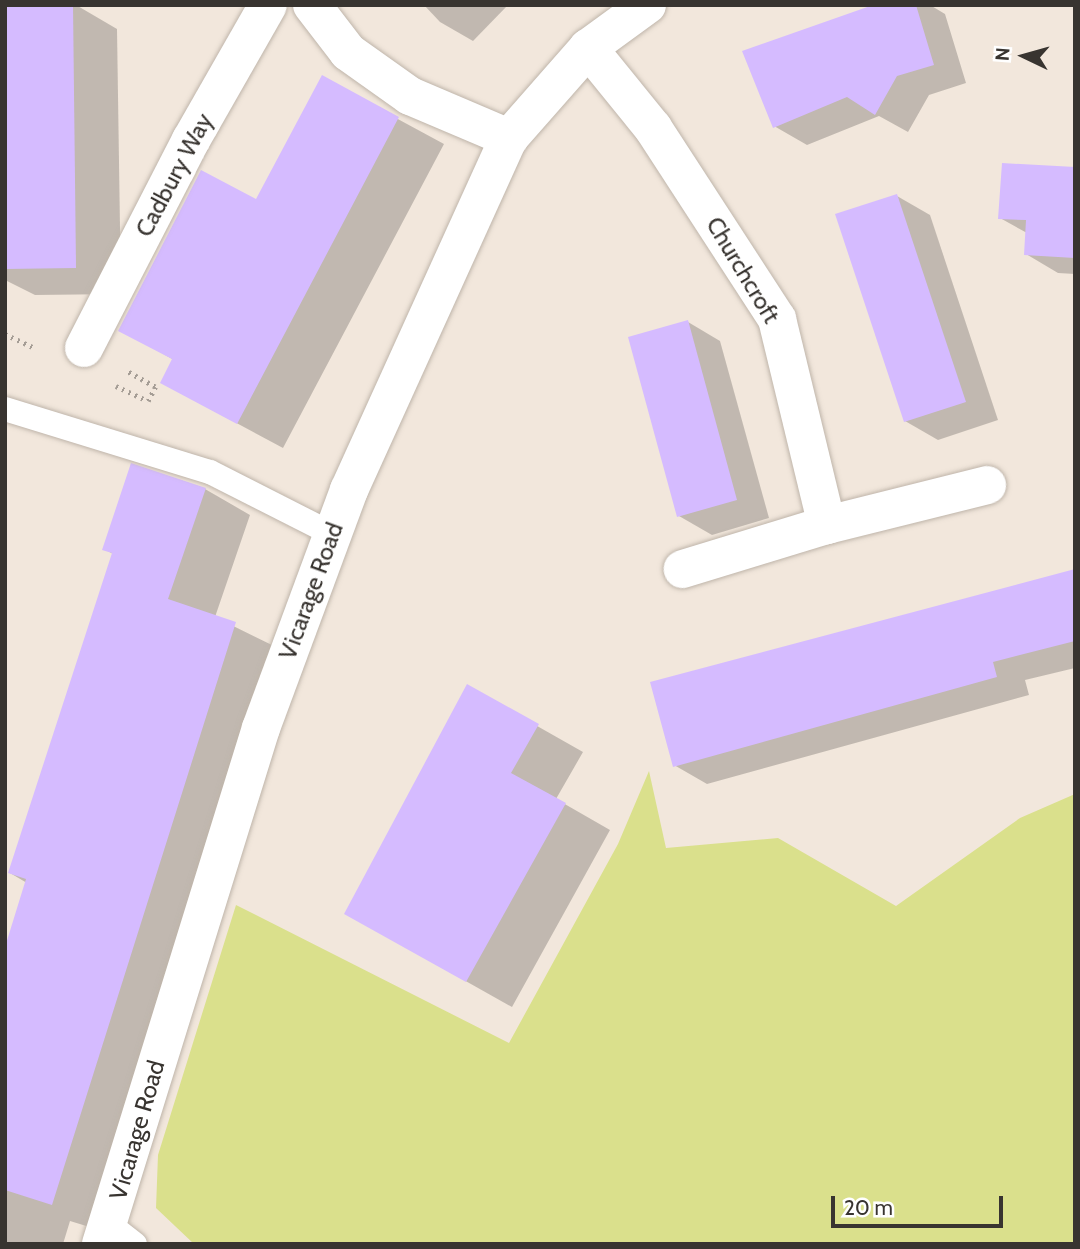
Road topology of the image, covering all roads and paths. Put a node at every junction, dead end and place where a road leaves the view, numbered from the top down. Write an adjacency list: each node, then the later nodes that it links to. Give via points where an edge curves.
1 (268, 5): 6 (street, Cadbury Way, via 191,140)
2 (312, 5): 5 (street, via 348,52 410,96)
3 (647, 5): 4 (street, Vicarage Road)
4 (588, 48): 5 (street, Vicarage Road); 9 (street, Churchcroft, via 653,128 777,319)
5 (509, 138): 10 (street, Vicarage Road)
6 (84, 348)
7 (5, 409): 10 (lane, via 210,472)
8 (987, 485): 9 (street)
9 (827, 525): 11 (street)
10 (332, 534): 12 (street, Vicarage Road, via 252,754)
11 (683, 569)
12 (115, 1237)

